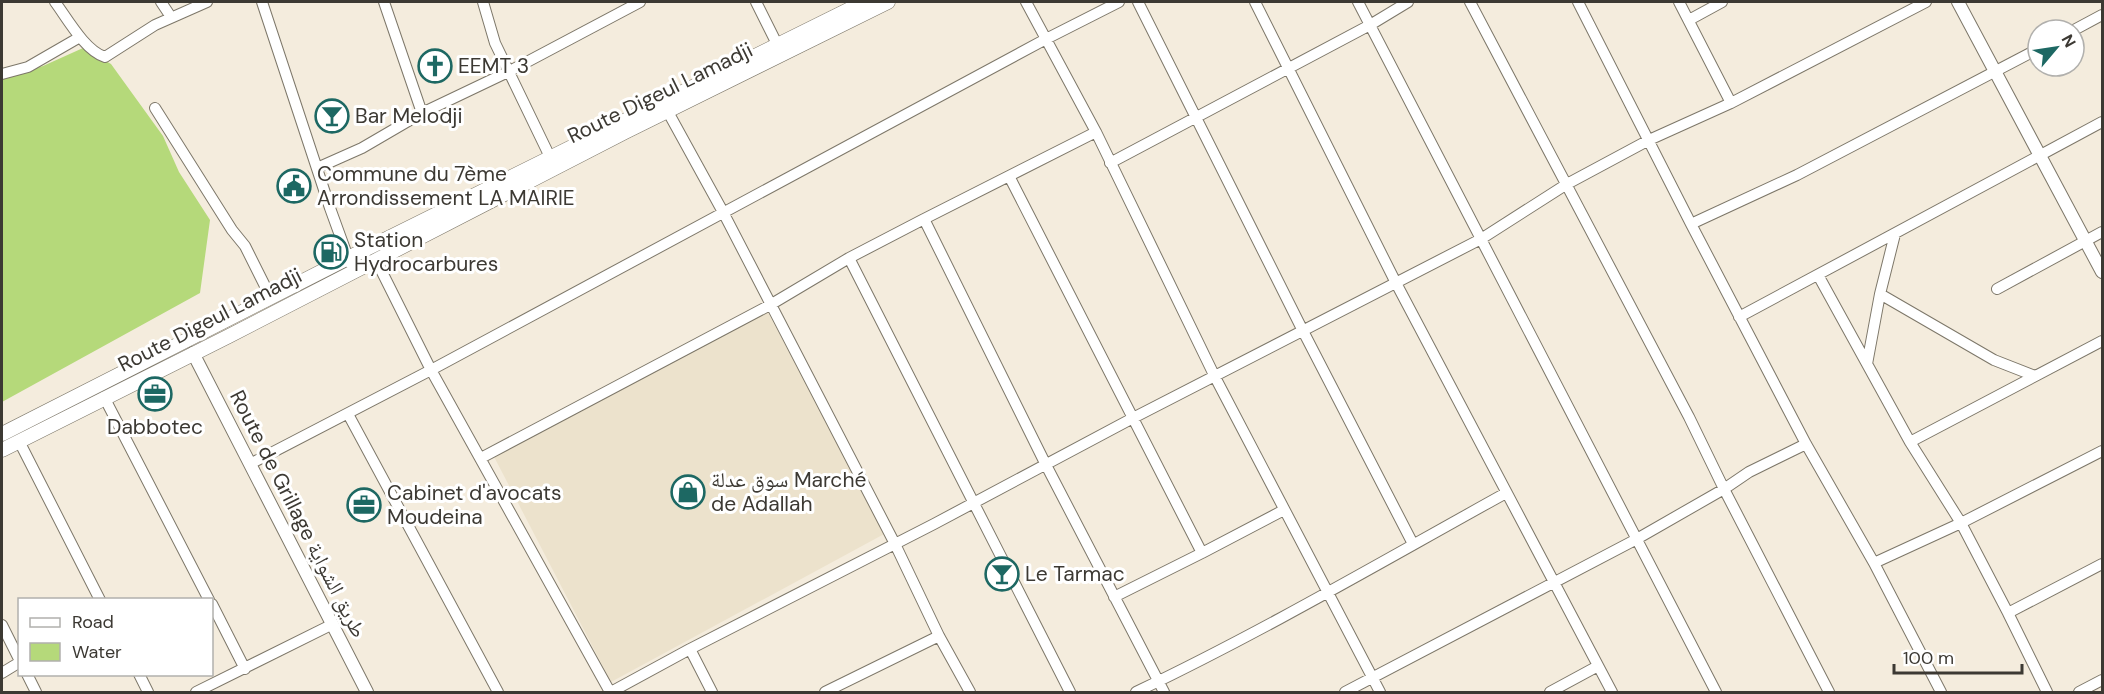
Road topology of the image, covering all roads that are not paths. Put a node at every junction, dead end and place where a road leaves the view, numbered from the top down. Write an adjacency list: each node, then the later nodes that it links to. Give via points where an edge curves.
1 (55, 2): 28 (street)
2 (161, 2): 24 (street)
3 (207, 2): 24 (street)
4 (262, 2): 47 (street)
5 (384, 2): 39 (street)
6 (483, 2): 34 (street)
7 (640, 2): 34 (street)
8 (756, 2): 30 (street)
9 (864, 2): 30 (main road)
10 (888, 2): 38 (main road, Route Digeul Lamadji)
11 (1026, 2): 29 (street)
12 (1119, 2): 29 (street)
13 (1138, 2): 40 (street)
14 (1255, 2): 32 (street)
15 (1358, 2): 27 (street)
16 (1408, 2): 27 (street)
17 (1470, 2): 49 (street)
18 (1578, 2): 43 (street)
19 (1679, 2): 25 (street)
20 (1722, 2): 25 (street)
21 (1926, 2): 36 (street)
22 (1958, 2): 33 (street)
23 (2103, 15): 26 (street)
24 (171, 17): 28 (street, via 105,57)
25 (1689, 20): 36 (street)
26 (2086, 24)
27 (1370, 25): 32 (street); 55 (street)
28 (80, 37): 35 (street, via 28,67)
29 (1046, 39): 42 (street); 50 (street)
30 (778, 46): 45 (main road)
31 (2026, 55): 33 (street)
32 (1289, 68): 40 (street); 62 (street)
33 (1996, 71): 44 (street); 52 (street, via 1797,175)
34 (508, 72): 39 (street); 45 (street)
35 (2, 74)
36 (1731, 104): 43 (street)
37 (155, 108): 65 (street, via 245,246)
38 (668, 111): 50 (street); 58 (main road, Route Digeul Lamadji)
39 (422, 113): 47 (street)
40 (1196, 118): 46 (street); 68 (street)
41 (2103, 122): 44 (street)
42 (1096, 132): 46 (street); 48 (street)
43 (1649, 140): 49 (street); 52 (street)
44 (2039, 156): 54 (street); 56 (street)
45 (550, 157): 59 (main road)
46 (1110, 164): 74 (street)
47 (317, 168): 59 (street)
48 (1009, 176): 51 (street); 77 (street)
49 (1567, 184): 55 (street); 87 (street)
50 (723, 212): 66 (street); 72 (street)
51 (924, 219): 57 (street); 86 (street)
52 (1691, 224): 67 (street)
53 (2103, 232): 56 (street)
54 (1895, 234): 61 (street); 64 (street)
55 (1481, 239): 62 (street); 92 (street)
56 (2086, 241): 60 (street); 63 (street)
57 (849, 258): 66 (street); 89 (street)
58 (376, 260): 59 (main road, Route Digeul Lamadji); 72 (street)
59 (351, 264): 65 (main road); 70 (main road, Route Digeul Lamadji)
60 (2103, 272)
61 (1818, 275): 67 (street); 71 (street)
62 (1396, 283): 68 (street); 88 (street)
63 (1997, 289)
64 (1880, 294): 71 (street); 73 (street, via 1994,360)
65 (271, 298): 78 (main road)
66 (770, 304): 84 (street); 93 (street)
67 (1739, 317): 81 (street)
68 (1303, 331): 74 (street); 94 (street)
69 (2103, 341): 73 (street)
70 (194, 353): 75 (main road, Route Digeul Lamadji); 85 (street, Route de Grillage طريق الشواية)
71 (1867, 364): 80 (street)
72 (431, 370): 76 (street); 84 (street)
73 (2035, 376): 80 (street)
74 (1215, 377): 77 (street); 90 (street)
75 (104, 397): 79 (main road, Route Digeul Lamadji); 102 (street)
76 (348, 414): 85 (street); 123 (street)
77 (1133, 418): 86 (street); 95 (street)
78 (2, 434)
79 (19, 441): 82 (main road, Route Digeul Lamadji); 101 (street)
80 (1910, 442): 91 (street)
81 (1806, 444): 87 (street); 96 (street)
82 (2, 450)
83 (2103, 451): 91 (street)
84 (481, 458): 124 (street)
85 (250, 464): 105 (street, Route de Grillage طريق الشواية)
86 (1046, 465): 89 (street); 100 (street)
87 (1724, 489): 92 (street); 136 (street)
88 (1506, 493): 94 (street); 98 (street)
89 (974, 503): 93 (street); 128 (street)
90 (1284, 510): 95 (street); 99 (street)
91 (1961, 524): 96 (street); 104 (street)
92 (1635, 540): 98 (street); 135 (street)
93 (895, 544): 107 (street); 108 (street)
94 (1413, 544): 99 (street)
95 (1202, 553): 100 (street)
96 (1874, 563): 137 (street)
97 (2103, 564): 104 (street)
98 (1554, 581): 111 (street); 116 (street)
99 (1327, 594): 116 (street); 118 (street)
100 (1114, 597): 118 (street)
101 (99, 598)
102 (208, 598)
103 (213, 606): 112 (street)
104 (2008, 613): 138 (street)
105 (333, 624): 112 (street); 122 (street, Route de Grillage طريق الشواية)
106 (2, 625): 109 (street)
107 (939, 636): 126 (street); 127 (street)
108 (690, 649): 124 (street); 125 (street)
109 (18, 658)
110 (18, 663): 113 (street)
111 (1598, 666): 133 (street); 134 (street)
112 (245, 669): 121 (street)
113 (2, 673)
114 (28, 676): 119 (street)
115 (140, 676): 120 (street)
116 (1372, 679): 131 (street); 132 (street)
117 (2103, 680): 139 (street)
118 (1158, 682): 129 (street); 130 (street)
119 (36, 693)
120 (148, 693)
121 (196, 693)
122 (367, 693)
123 (498, 693)
124 (610, 693)
125 (712, 693)
126 (825, 693)
127 (970, 693)
128 (1070, 693)
129 (1136, 693)
130 (1164, 693)
131 (1345, 693)
132 (1380, 693)
133 (1550, 693)
134 (1612, 693)
135 (1716, 693)
136 (1829, 693)
137 (1941, 693)
138 (2047, 693)
139 (2079, 693)

